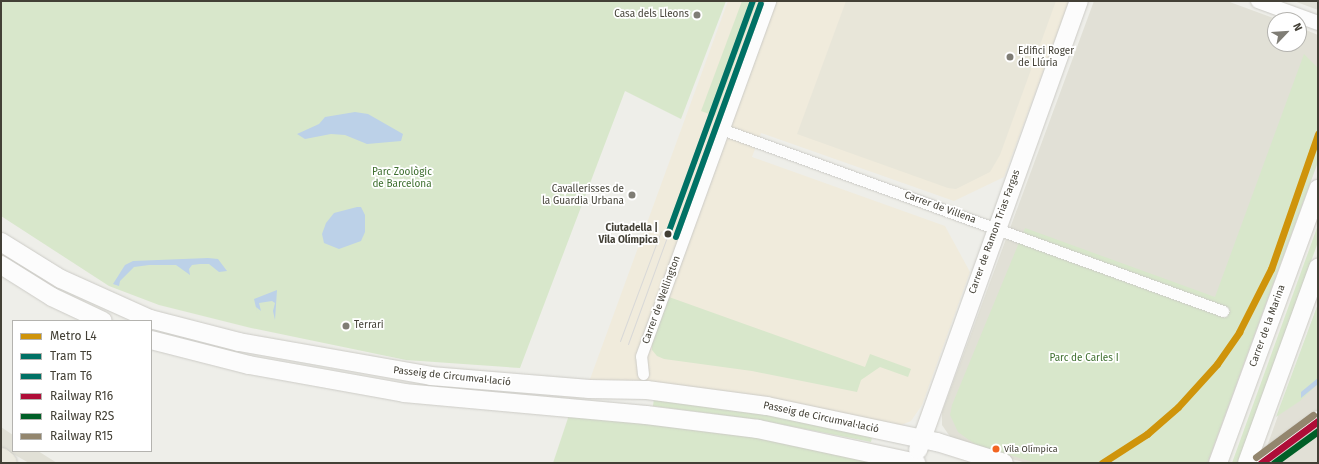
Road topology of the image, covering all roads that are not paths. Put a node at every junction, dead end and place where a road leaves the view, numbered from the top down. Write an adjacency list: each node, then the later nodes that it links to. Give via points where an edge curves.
1 (770, 1): 5 (street, Carrer de Wellington)
2 (1079, 1): 7 (street, Carrer de Ramon Trias Fargas)
3 (1258, 1): 4 (street)
4 (1318, 23)
5 (724, 130): 7 (street, Carrer de Villena); 14 (street, Carrer de Wellington, via 641,356)
6 (1318, 189): 22 (street, Carrer de la Marina)
7 (996, 228): 11 (street, Carrer de Villena); 16 (street, Carrer de Ramon Trias Fargas)
8 (1, 242): 16 (street, Passeig de Circumval·lació, via 61,279 150,319 239,342 432,376 588,389 647,390 767,406)
9 (1, 265): 12 (street, via 52,297)
10 (1318, 268): 17 (street)
11 (1223, 310)
12 (101, 320)
13 (152, 340): 20 (street, Passeig de Circumval·lació, via 248,365 404,393 646,415 758,429)
14 (643, 374)
15 (1318, 418): 17 (street, via 1260,459)
16 (922, 439): 20 (street, Carrer de Ramon Trias Fargas); 21 (street, Passeig de Circumval·lació)
17 (1249, 459)
18 (1, 460): 19 (highway)
19 (6, 463)
20 (914, 463)
21 (1004, 463)
22 (1218, 463)

